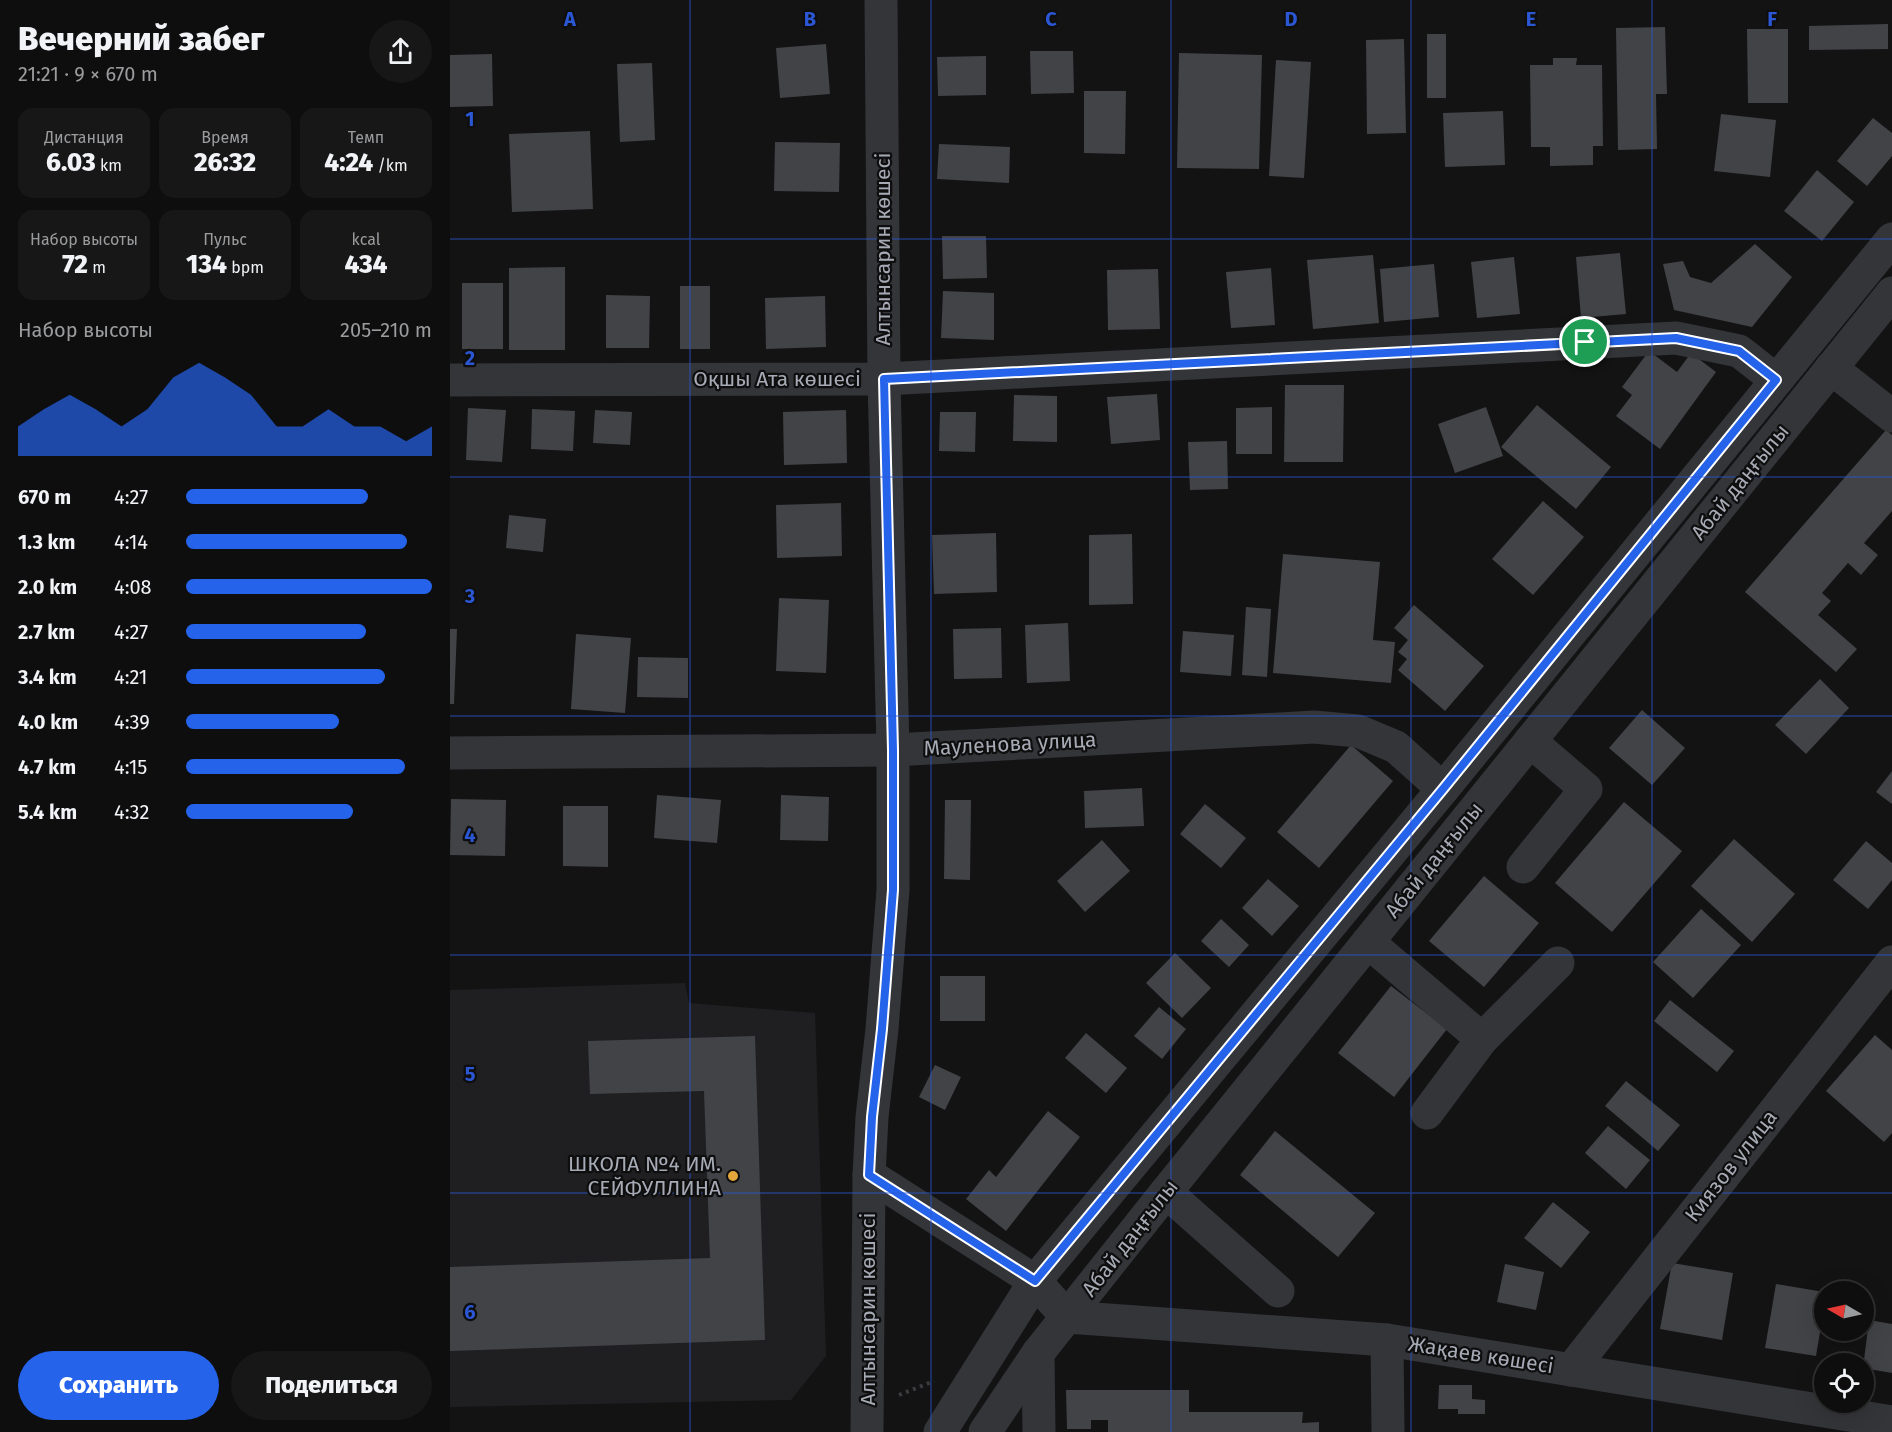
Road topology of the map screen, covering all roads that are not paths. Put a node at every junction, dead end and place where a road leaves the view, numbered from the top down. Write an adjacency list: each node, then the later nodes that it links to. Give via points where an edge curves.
1 (881, 0): 5 (street, Алтынсарин көшесі)
2 (1892, 240): 7 (street, Абай даңғылы)
3 (1892, 293): 4 (street, Абай даңғылы)
4 (1832, 368): 8 (street); 9 (street, Абай даңғылы)
5 (884, 379): 6 (street, Оқшы Ата көшесі); 7 (street, Оқшы Ата көшесі, via 1676,338 1739,351); 10 (street, Алтынсарин көшесі)
6 (450, 380)
7 (1776, 380): 12 (street, Абай даңғылы)
8 (1892, 416)
9 (1530, 741): 13 (street, via 1586,789); 14 (street, Абай даңғылы)
10 (893, 750): 11 (street, Мауленова улица); 12 (street, Мауленова улица, via 1314,727 1358,731 1396,747); 19 (street, Алтынсарин көшесі, via 893,890)
11 (450, 753)
12 (1443, 789): 21 (street, Абай даңғылы)
13 (1523, 867)
14 (1368, 942): 17 (street); 20 (street, Абай даңғылы)
15 (1892, 962): 26 (street, Киязов улица)
16 (1558, 963): 17 (street)
17 (1482, 1039): 18 (street)
18 (1427, 1113)
19 (869, 1175): 21 (street); 28 (street, Алтынсарин көшесі)
20 (1166, 1192): 22 (street); 23 (street, Абай даңғылы)
21 (1035, 1281): 23 (street); 29 (street, Абай даңғылы)
22 (1278, 1291)
23 (1067, 1317): 24 (street, Жақаев көшесі); 25 (street, Абай даңғылы)
24 (1387, 1340): 26 (street, Жақаев көшесі); 32 (street)
25 (1038, 1353): 30 (street, Абай даңғылы); 31 (street)
26 (1571, 1370): 27 (street, Жақаев көшесі)
27 (1890, 1425)
28 (867, 1432)
29 (940, 1432)
30 (985, 1432)
31 (1039, 1432)
32 (1388, 1432)

